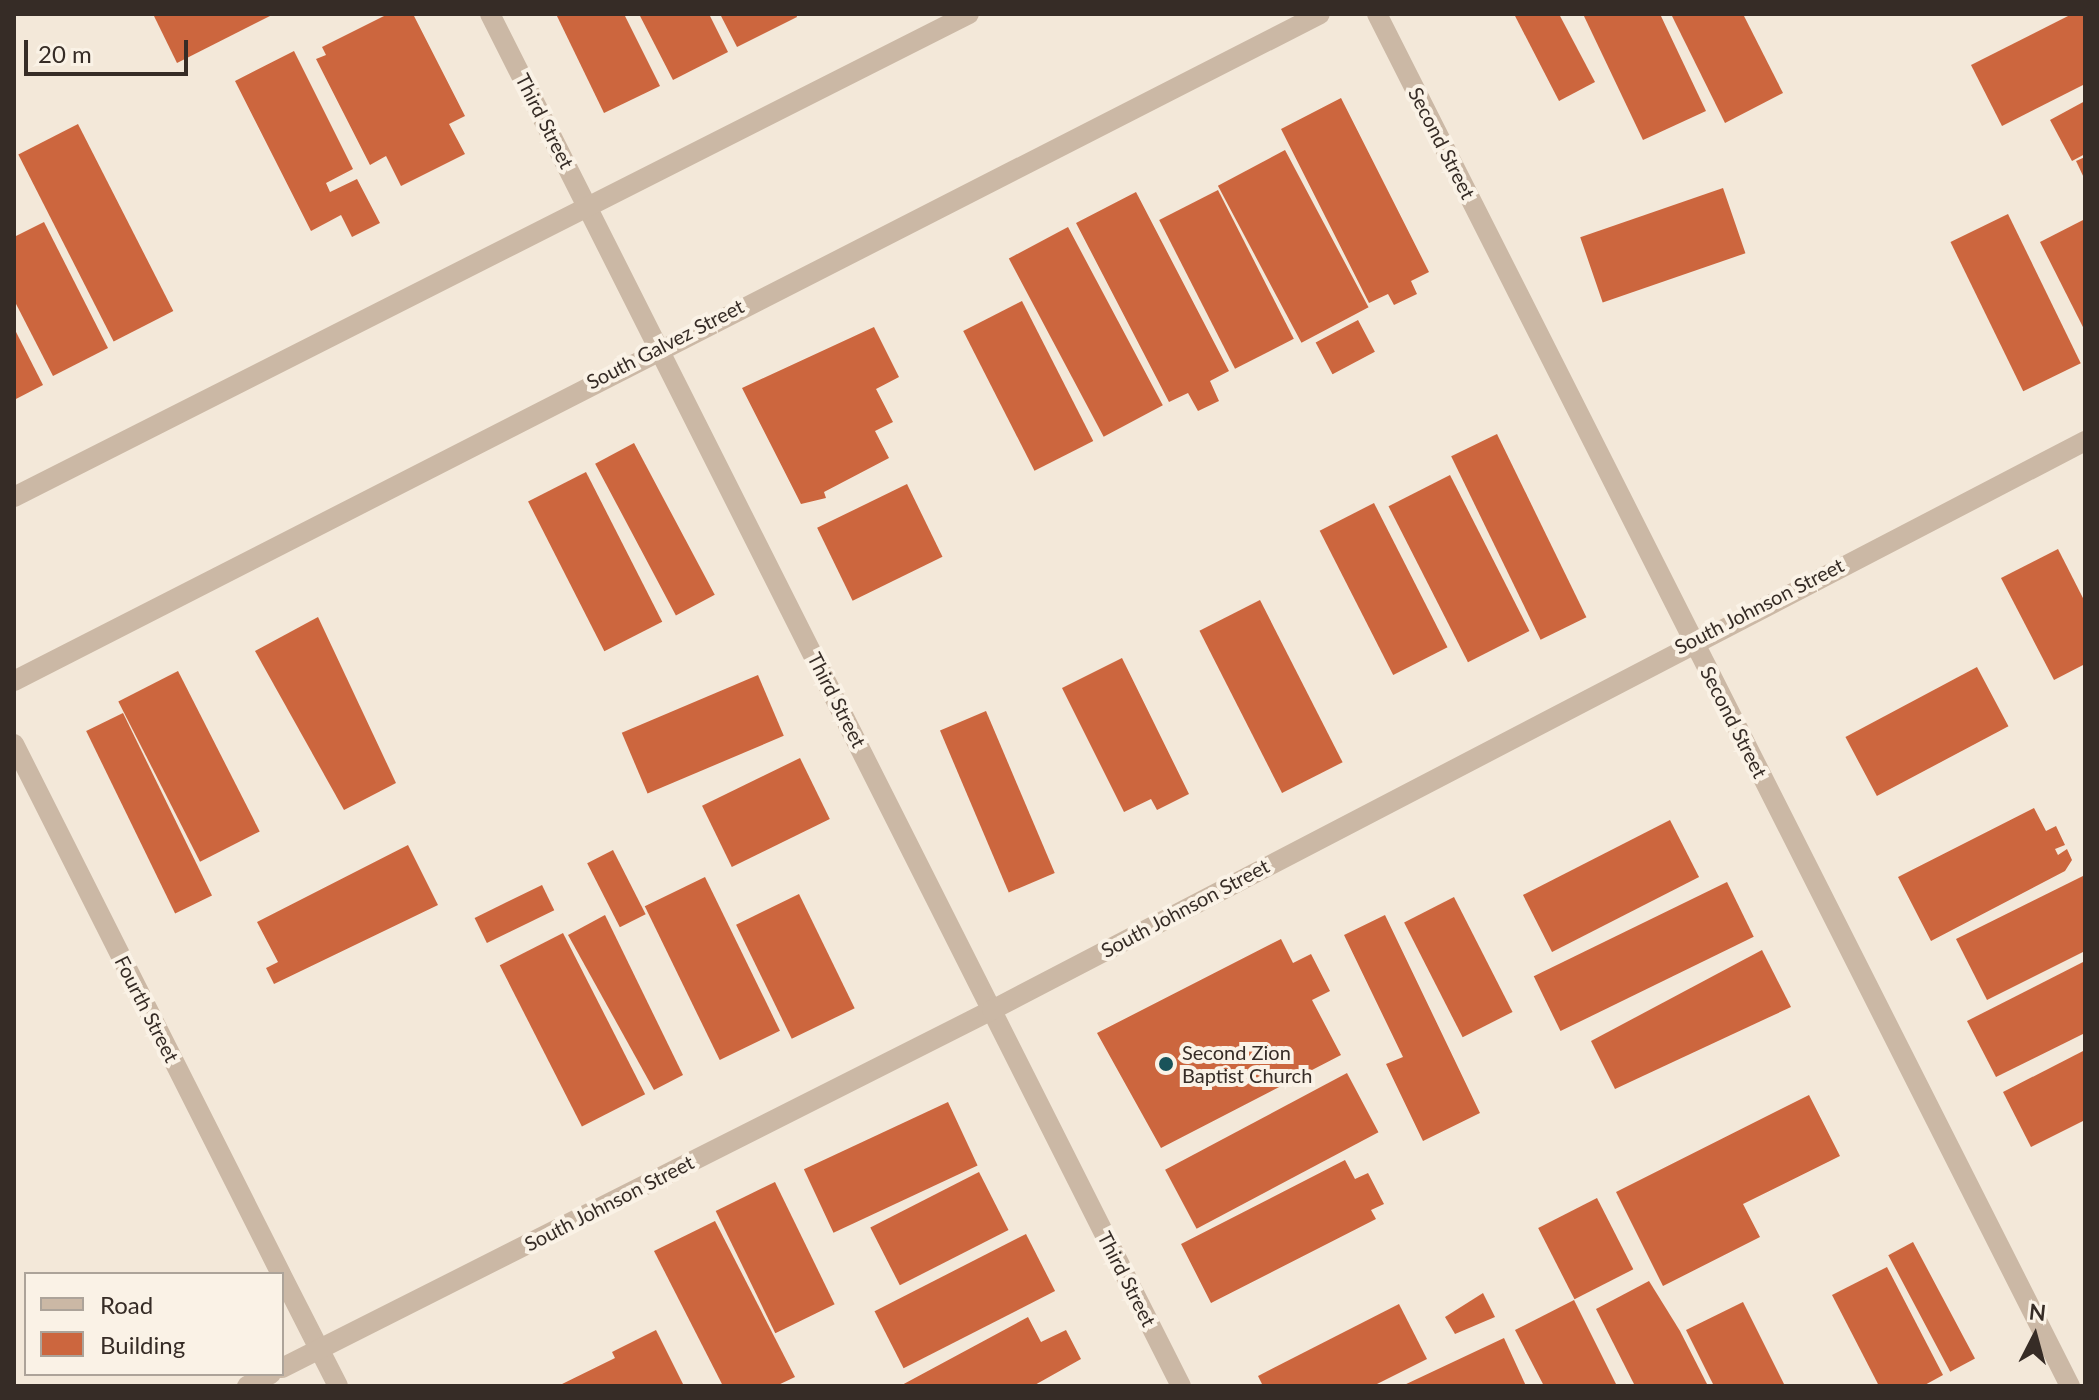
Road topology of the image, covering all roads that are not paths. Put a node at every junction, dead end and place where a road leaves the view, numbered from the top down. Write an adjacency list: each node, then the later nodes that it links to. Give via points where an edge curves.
1 (490, 14): 5 (street, Third Street)
2 (969, 14): 5 (street)
3 (1320, 14): 6 (street, South Galvez Street)
4 (1377, 14): 9 (street, Second Street)
5 (588, 206): 6 (street, Third Street); 8 (street)
6 (660, 346): 10 (street, South Galvez Street); 12 (street, Third Street)
7 (2085, 441): 9 (street, South Johnson Street)
8 (14, 497)
9 (1692, 639): 12 (street, South Johnson Street); 18 (street, Second Street)
10 (14, 681)
11 (14, 744): 13 (street, Fourth Street)
12 (992, 1010): 15 (street, South Johnson Street); 21 (street, Third Street)
13 (280, 1272)
14 (284, 1279): 15 (street, Fourth Street)
15 (319, 1349): 16 (street, South Johnson Street); 20 (street, Fourth Street)
16 (284, 1367)
17 (267, 1376): 19 (street)
18 (2071, 1382)
19 (247, 1386)
20 (338, 1386)
21 (1181, 1386)

